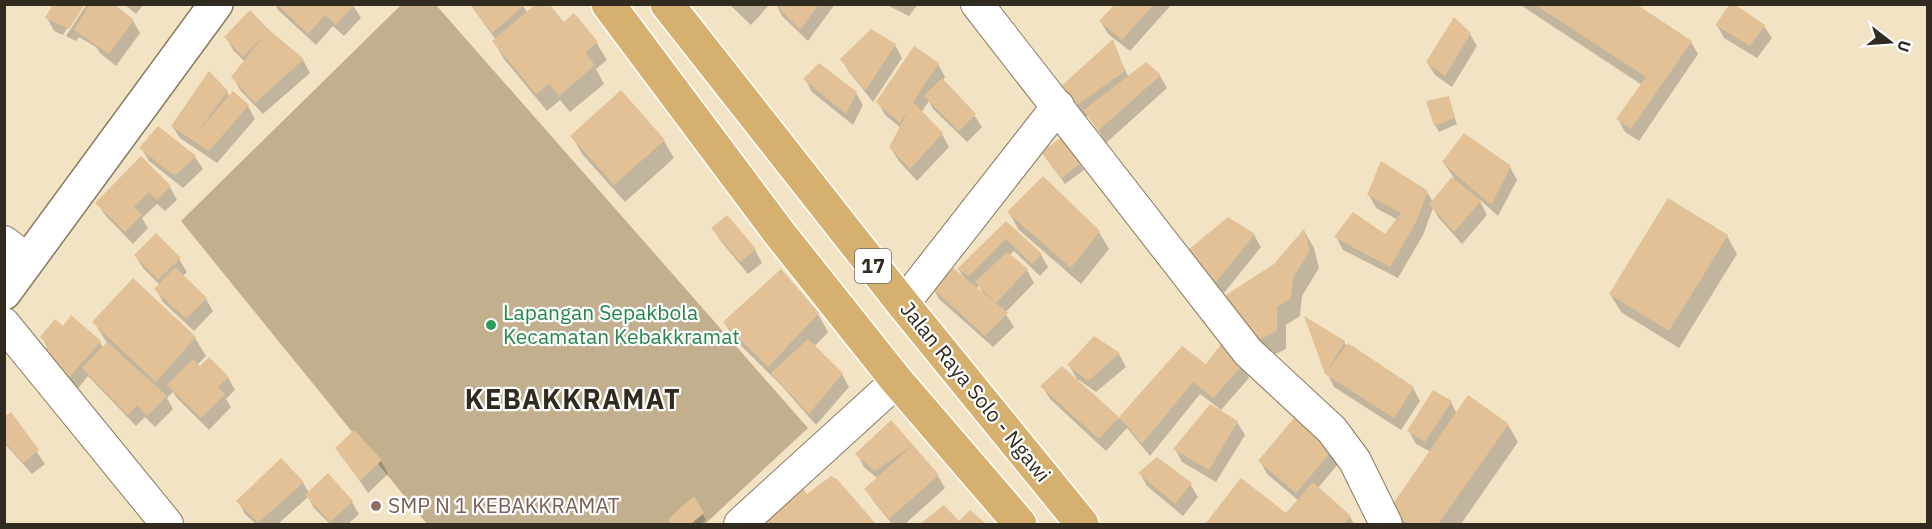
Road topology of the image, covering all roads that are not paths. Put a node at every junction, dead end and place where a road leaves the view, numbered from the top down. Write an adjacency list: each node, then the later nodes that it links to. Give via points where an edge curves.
1 (216, 4): 6 (main road)
2 (608, 4): 10 (highway, 17, via 780,234)
3 (667, 4): 8 (highway, Jalan Raya Solo - Ngawi / 17)
4 (977, 4): 5 (street)
5 (1058, 106): 8 (street); 15 (street, via 1248,352 1332,430 1355,460)
6 (16, 251): 7 (main road)
7 (4, 293)
8 (903, 304): 14 (highway, Jalan Raya Solo - Ngawi / 17)
9 (4, 324): 11 (street)
10 (897, 381): 12 (street); 13 (highway, 17)
11 (167, 525)
12 (740, 525)
13 (1020, 525)
14 (1082, 525)
15 (1386, 525)

